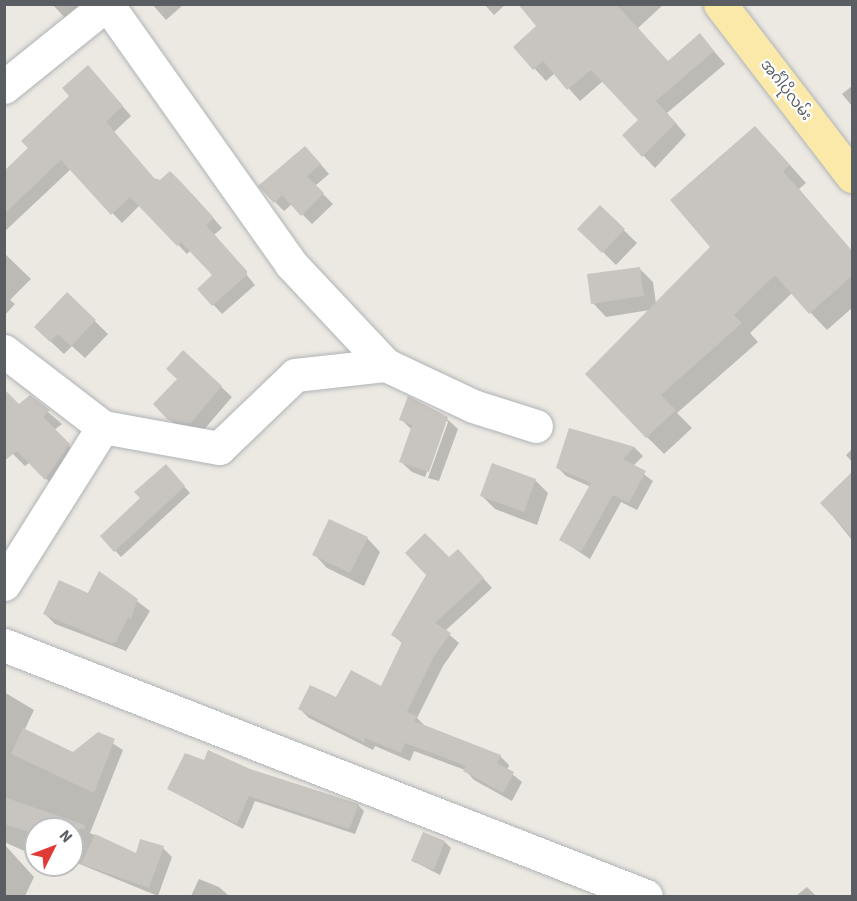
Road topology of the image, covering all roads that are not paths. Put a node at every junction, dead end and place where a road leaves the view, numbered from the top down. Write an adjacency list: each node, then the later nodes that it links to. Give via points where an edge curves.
1 (107, 4): 3 (street); 6 (street, via 291,264)
2 (720, 4): 4 (main road, အင်္ဂါပိုလမ်း)
3 (4, 87)
4 (852, 176)
5 (4, 351): 8 (street)
6 (386, 365): 7 (street, via 473,406); 8 (street, via 294,375 219,448)
7 (536, 426)
8 (103, 427): 9 (street)
9 (4, 584)
10 (4, 645): 11 (street)
11 (645, 897)

